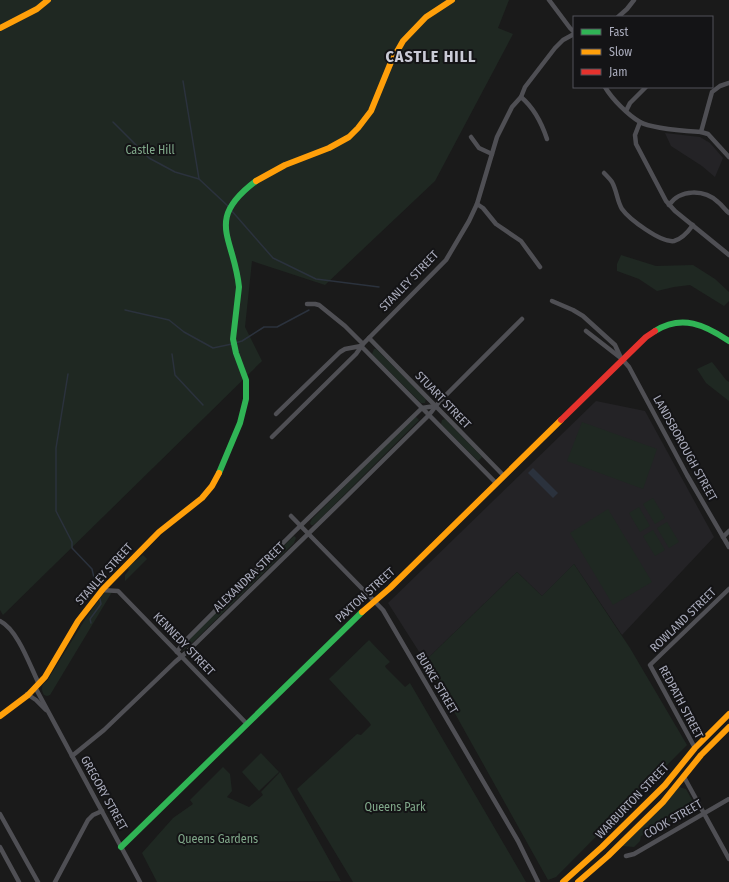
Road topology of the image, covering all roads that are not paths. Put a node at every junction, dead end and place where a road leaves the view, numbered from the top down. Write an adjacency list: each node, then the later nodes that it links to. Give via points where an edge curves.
1 (48, 0): 6 (main road, via 37,9)
2 (452, 0): 49 (main road, STANLEY STREET, via 432,12 402,43 390,63 373,109 357,130 336,146 293,161 265,176 246,189 231,206 226,218 226,233 238,278 234,346 247,384 246,403 240,422 216,479 206,494 140,549)
3 (549, 0): 7 (street)
4 (634, 0): 5 (street)
5 (619, 16)
6 (0, 28)
7 (573, 32)
8 (573, 34): 12 (street, STANLEY STREET, via 555,48 525,87)
9 (729, 83): 15 (street, via 712,92)
10 (606, 88): 13 (street, via 617,104)
11 (645, 88): 13 (street, via 630,103)
12 (521, 97): 17 (street, via 543,127); 18 (street, STANLEY STREET, via 512,107 497,137)
13 (626, 111): 14 (street)
14 (640, 122): 15 (street, via 648,126); 22 (street, via 635,135 636,144)
15 (701, 132): 19 (street, via 708,134)
16 (471, 137): 18 (street, via 479,148)
17 (547, 139)
18 (492, 154): 21 (street, STANLEY STREET)
19 (729, 157)
20 (604, 173): 24 (street, via 612,182 622,209 630,218 663,240 675,241 686,234)
21 (477, 204): 26 (street, via 496,224 521,241); 31 (street, STANLEY STREET, via 446,260)
22 (669, 204): 23 (street, via 678,196 692,192 701,193 709,195); 24 (street)
23 (729, 213)
24 (693, 225): 25 (street)
25 (729, 255)
26 (540, 267)
27 (552, 302): 34 (street, LANDSBOROUGH STREET, via 584,316 615,345)
28 (307, 304): 33 (street, STUART STREET, via 319,305 345,326)
29 (522, 319): 35 (street, ALEXANDRA STREET)
30 (586, 331): 34 (street, LANDSBOROUGH STREET)
31 (369, 338): 33 (street, STANLEY STREET); 35 (street, STUART STREET)
32 (729, 341): 34 (main road, PAXTON STREET, via 703,326 685,322 669,324 653,331)
33 (362, 345): 36 (street, STUART STREET); 37 (street, via 340,352); 39 (street, STANLEY STREET, via 356,354)
34 (622, 359): 40 (main road, PAXTON STREET); 46 (street, LANDSBOROUGH STREET)
35 (435, 406): 36 (street); 38 (street, ALEXANDRA STREET); 40 (street, STUART STREET)
36 (422, 408): 38 (street, STUART STREET); 43 (street, ALEXANDRA STREET)
37 (276, 414)
38 (429, 415): 41 (street, STUART STREET); 45 (street, ALEXANDRA STREET)
39 (272, 437)
40 (504, 476): 41 (main road, PAXTON STREET)
41 (496, 483): 50 (main road, PAXTON STREET)
42 (291, 516): 43 (street, BURKE STREET)
43 (301, 526): 45 (street, BURKE STREET); 52 (street, ALEXANDRA STREET)
44 (729, 531): 46 (street)
45 (308, 534): 50 (street, BURKE STREET); 53 (street, ALEXANDRA STREET)
46 (723, 536): 47 (street, LANDSBOROUGH STREET)
47 (729, 547)
48 (729, 589): 54 (street, ROWLAND STREET)
49 (102, 590): 52 (street, KENNEDY STREET, via 118,591); 55 (main road, STANLEY STREET, via 80,617)
50 (374, 601): 60 (main road, PAXTON STREET); 77 (street, BURKE STREET, via 383,610 442,710 518,841)
51 (1, 622): 55 (street, GREGORY STREET, via 17,640)
52 (177, 652): 53 (street, KENNEDY STREET)
53 (181, 656): 60 (street, KENNEDY STREET); 63 (street, ALEXANDRA STREET, via 104,730)
54 (650, 665): 62 (street, REDPATH STREET)
55 (37, 686): 56 (main road, STANLEY STREET); 57 (street, GREGORY STREET)
56 (27, 694): 57 (street, GREGORY STREET); 59 (main road, STANLEY STREET)
57 (49, 714): 63 (street, GREGORY STREET)
58 (729, 714): 62 (main road, WARBURTON STREET)
59 (0, 716)
60 (247, 724): 70 (main road, PAXTON STREET)
61 (729, 727): 64 (main road, WARBURTON STREET, via 701,755)
62 (695, 748): 78 (main road, WARBURTON STREET, via 665,785)
63 (72, 756): 66 (street, GREGORY STREET)
64 (684, 777): 67 (street); 79 (main road, WARBURTON STREET, via 614,851)
65 (729, 799): 67 (street, COOK STREET)
66 (102, 811): 70 (street, GREGORY STREET); 75 (street, via 88,820)
67 (704, 812): 71 (street, COOK STREET, via 634,854); 72 (street)
68 (0, 814): 74 (street)
69 (0, 847): 73 (street)
70 (121, 847): 76 (street, GREGORY STREET)
71 (626, 856)
72 (729, 859)
73 (19, 882)
74 (38, 882)
75 (55, 882)
76 (140, 882)
77 (538, 882)
78 (562, 882)
79 (578, 882)

